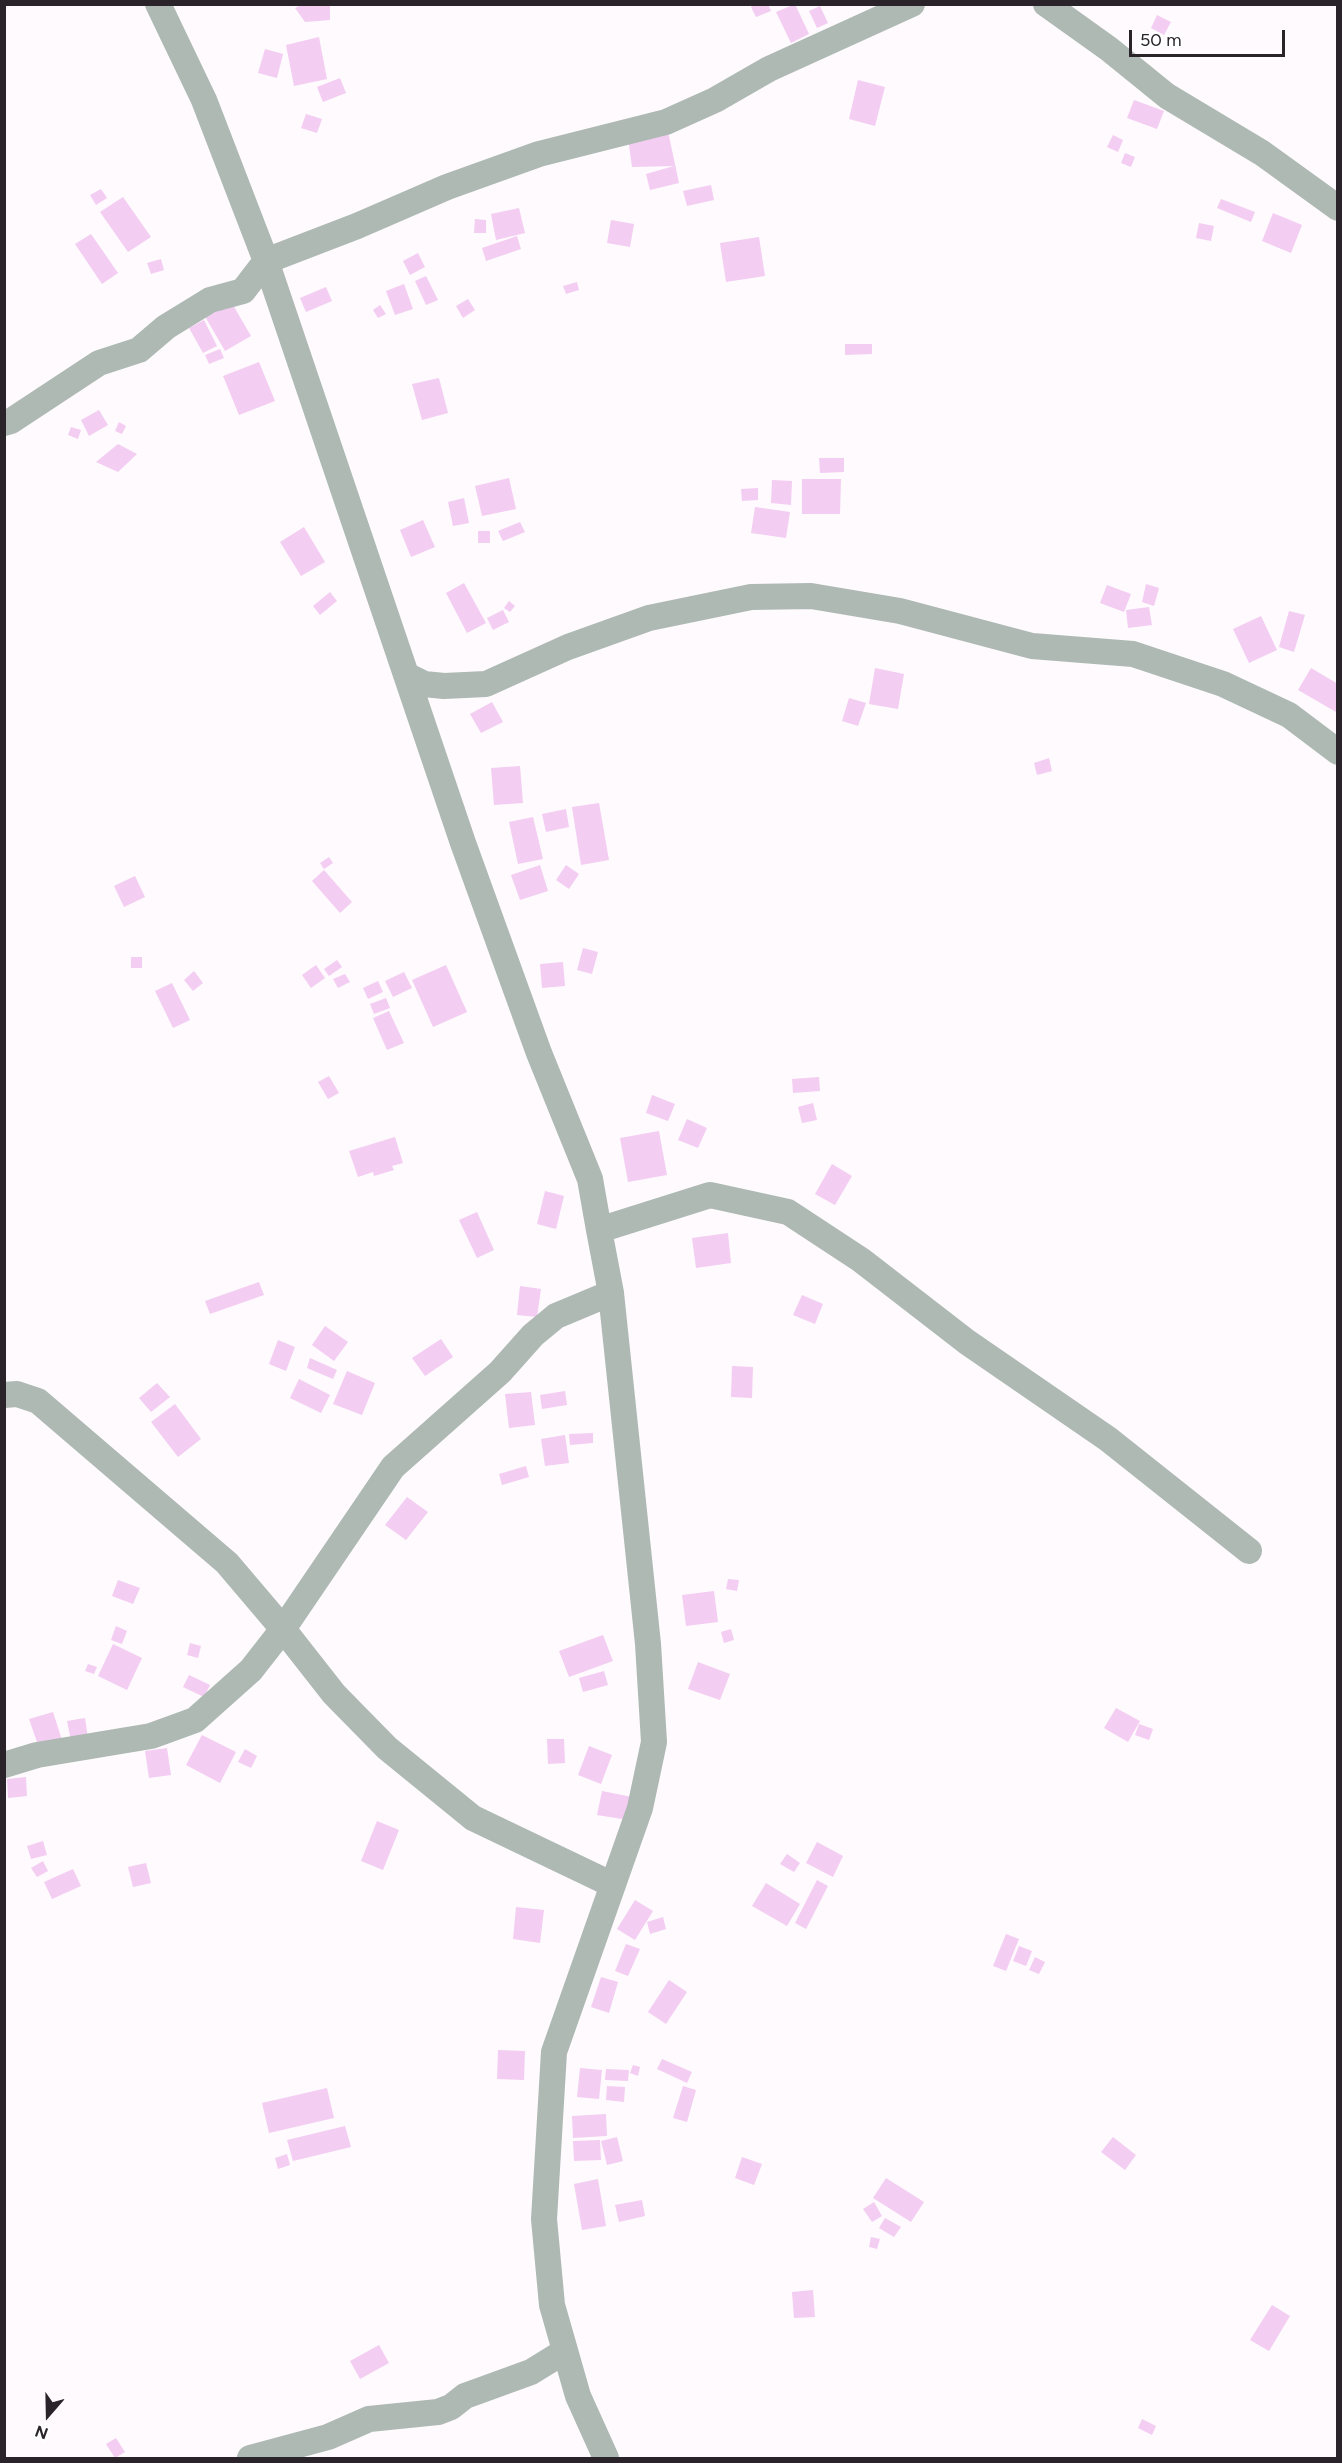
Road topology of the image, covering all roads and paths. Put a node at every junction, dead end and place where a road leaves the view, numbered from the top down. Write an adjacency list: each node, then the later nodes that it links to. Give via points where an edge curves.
1 (158, 4): 5 (street, via 204,100)
2 (912, 4): 5 (street, via 769,69 666,122 539,154)
3 (1046, 4): 4 (street, via 1167,96 1262,153)
4 (1338, 208)
5 (266, 261): 6 (street, via 243,291 210,300 166,327 140,350 99,363); 7 (street)
6 (4, 423)
7 (406, 675): 8 (street, via 424,684 486,684 568,647 649,618 751,597 811,596 900,611 1032,646 1133,654 1233,688 1289,715); 9 (street, via 539,1053 590,1179)
8 (1338, 752)
9 (599, 1230): 10 (street); 12 (street, via 710,1195 788,1212 861,1260 967,1342 1108,1439)
10 (611, 1293): 13 (street, via 556,1316 500,1372 393,1467); 15 (street, via 648,1644 654,1742 640,1808)
11 (4, 1395): 13 (street, via 17,1394 38,1401 227,1563)
12 (1249, 1551)
13 (283, 1629): 14 (street, via 251,1670 195,1720 151,1736 37,1755); 15 (street, via 333,1694 387,1748 473,1818)
14 (4, 1765)
15 (613, 1885): 16 (street, via 554,2052 544,2219 552,2305)
16 (565, 2351): 17 (street, via 531,2372 465,2396 438,2412 369,2419 328,2437); 18 (street, via 578,2396)
17 (250, 2458)
18 (606, 2458)

